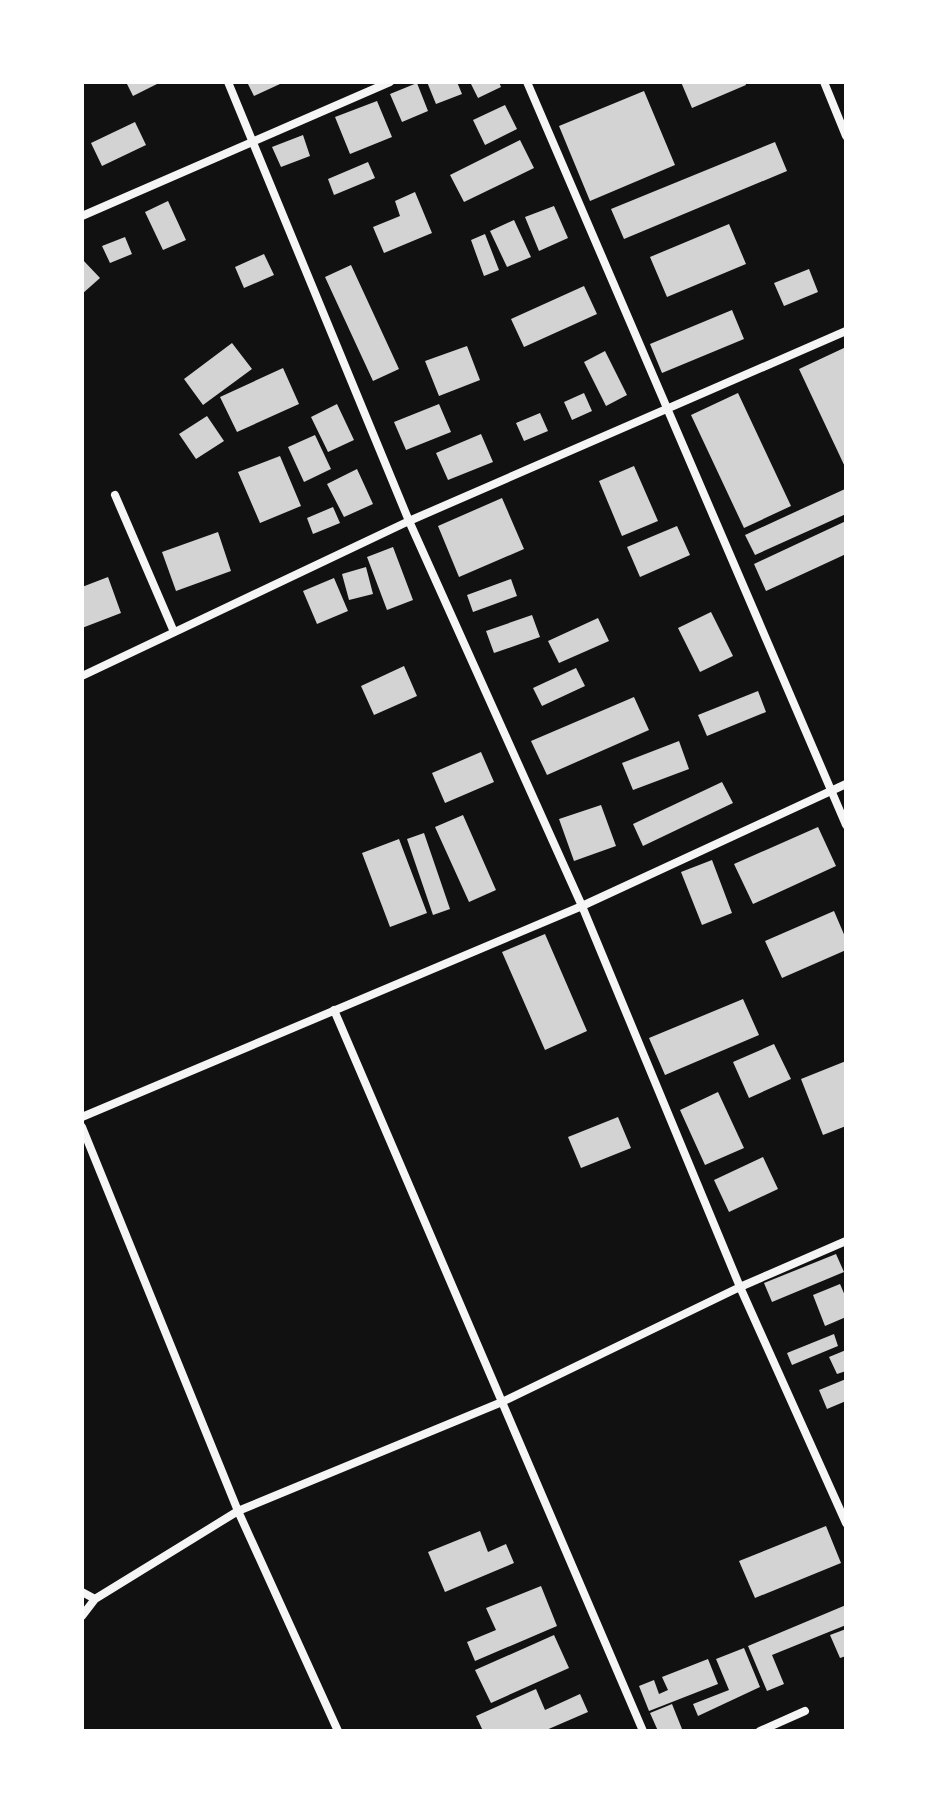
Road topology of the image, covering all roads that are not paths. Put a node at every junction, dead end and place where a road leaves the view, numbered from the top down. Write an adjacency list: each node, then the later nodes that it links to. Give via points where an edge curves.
1 (228, 82): 6 (street)
2 (390, 82): 6 (street)
3 (527, 82): 9 (street)
4 (824, 82): 5 (street)
5 (846, 136)
6 (253, 139): 7 (street); 11 (street)
7 (82, 216)
8 (846, 331): 9 (street)
9 (667, 410): 11 (street); 15 (street)
10 (115, 495): 12 (street)
11 (409, 521): 12 (street); 17 (street)
12 (174, 632): 13 (street)
13 (82, 676)
14 (846, 784): 15 (street)
15 (831, 790): 16 (street); 17 (street)
16 (846, 825)
17 (582, 906): 18 (street); 22 (street)
18 (334, 1010): 19 (street); 23 (street)
19 (82, 1117)
20 (82, 1127): 24 (street)
21 (846, 1241): 22 (street)
22 (740, 1287): 23 (street); 25 (street)
23 (502, 1402): 24 (street); 31 (street)
24 (238, 1511): 27 (street); 30 (street)
25 (846, 1523)
26 (82, 1592): 27 (street)
27 (95, 1599): 28 (street)
28 (82, 1616)
29 (805, 1711): 32 (street)
30 (338, 1731)
31 (643, 1731)
32 (760, 1731)

